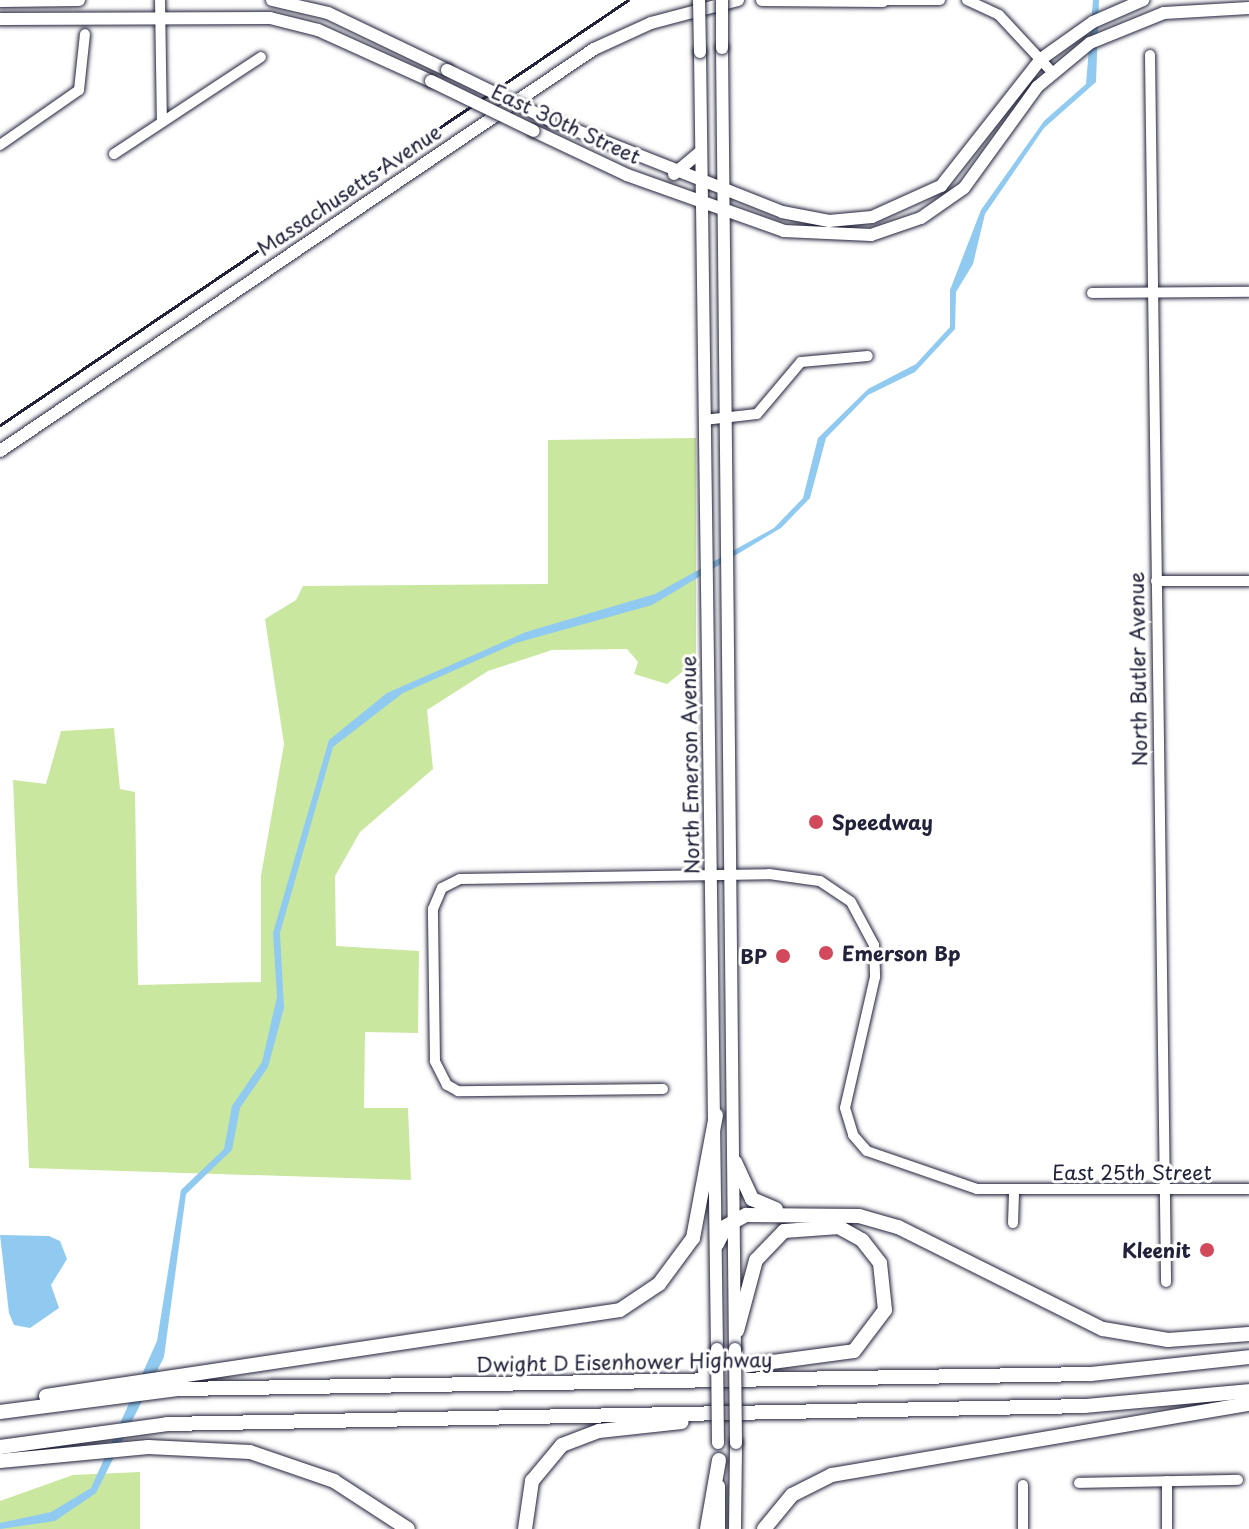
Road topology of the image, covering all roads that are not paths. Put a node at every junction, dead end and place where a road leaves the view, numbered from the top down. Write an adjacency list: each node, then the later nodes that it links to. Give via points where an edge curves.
1 (79, 0): 10 (main road)
2 (272, 0): 24 (main road, East 30th Street, bridge, via 328,13)
3 (699, 0): 22 (main road, North Emerson Avenue, bridge)
4 (722, 0): 26 (main road, North Emerson Avenue, bridge)
5 (738, 0): 35 (main road, Massachusetts Avenue, via 651,23 594,49)
6 (762, 0): 11 (main road)
7 (940, 0): 11 (street)
8 (967, 0): 18 (street, via 991,8)
9 (1143, 0): 18 (main road, East 30th Street, via 1083,28)
10 (0, 1)
11 (881, 1)
12 (161, 8): 14 (main road, East 30th Street); 20 (street); 27 (main road, East 30th Street, bridge, via 287,21)
13 (1249, 8): 19 (main road, East 30th Street, via 1177,11 1127,25)
14 (0, 19)
15 (85, 34): 21 (street, via 79,90)
16 (1150, 55): 29 (street, North Butler Avenue)
17 (261, 57): 20 (street)
18 (1041, 59): 19 (street); 26 (main road, East 30th Street, via 965,163 910,205 829,221)
19 (1052, 72): 28 (main road, East 30th Street, via 978,175 905,225 819,238)
20 (162, 122): 23 (street)
21 (0, 145)
22 (701, 151): 24 (main road); 25 (main road, North Emerson Avenue)
23 (114, 154)
24 (674, 174): 25 (main road, East 30th Street)
25 (702, 184): 26 (main road, East 30th Street); 27 (main road, North Emerson Avenue)
26 (725, 192): 28 (main road, North Emerson Avenue)
27 (702, 203): 28 (main road, East 30th Street); 34 (main road, North Emerson Avenue)
28 (726, 211): 33 (main road, North Emerson Avenue)
29 (1153, 291): 30 (street); 31 (street); 36 (street, North Butler Avenue)
30 (1249, 292)
31 (1092, 293)
32 (868, 356): 33 (street, via 795,364 761,412)
33 (728, 419): 34 (street); 38 (main road, North Emerson Avenue, via 730,582)
34 (704, 420): 38 (main road, North Emerson Avenue)
35 (0, 451)
36 (1156, 581): 37 (street); 44 (street, North Butler Avenue)
37 (1249, 581)
38 (722, 876): 39 (street, via 460,879 442,888 433,909 435,1061 442,1080 458,1091); 40 (main road, North Emerson Avenue); 41 (main road, North Emerson Avenue); 43 (street, East 25th Street, via 820,881 851,902 867,924 875,977 845,1103 856,1140 873,1156 935,1180)
39 (663, 1089)
40 (716, 1115): 48 (main road, North Emerson Avenue); 56 (highway, via 693,1238 666,1277 629,1306 580,1321 117,1380)
41 (735, 1162): 45 (highway, via 752,1199); 46 (main road, North Emerson Avenue)
42 (1249, 1189): 44 (street, East 25th Street)
43 (1014, 1191): 44 (street, East 25th Street); 47 (street)
44 (1163, 1191): 49 (street, North Butler Avenue)
45 (788, 1212): 46 (highway); 51 (highway, via 891,1225 1110,1331 1168,1340)
46 (735, 1219): 48 (highway); 50 (main road, North Emerson Avenue)
47 (1013, 1223)
48 (717, 1244): 59 (main road, North Emerson Avenue, bridge)
49 (1166, 1282)
50 (737, 1331): 53 (highway, via 753,1266 784,1231 839,1227 862,1240 880,1263 887,1293 882,1319 848,1355); 69 (main road, North Emerson Avenue, bridge)
51 (1249, 1334)
52 (1249, 1357): 53 (highway, Dwight D Eisenhower Highway, via 1091,1374)
53 (588, 1382): 56 (highway, Dwight D Eisenhower Highway, via 178,1389)
54 (1249, 1391): 57 (highway, via 1097,1405)
55 (1249, 1404): 70 (highway, via 832,1475 792,1495)
56 (0, 1411)
57 (777, 1412): 58 (highway, via 160,1425); 66 (highway, via 577,1437 536,1474)
58 (0, 1447)
59 (719, 1460): 67 (highway); 68 (main road, North Emerson Avenue)
60 (0, 1461): 65 (highway, via 148,1447 267,1455 334,1481)
61 (1238, 1480): 62 (street)
62 (1167, 1481): 63 (street); 72 (street)
63 (1079, 1483)
64 (1023, 1485): 71 (street)
65 (408, 1529)
66 (525, 1529)
67 (707, 1529)
68 (719, 1529)
69 (735, 1529)
70 (764, 1529)
71 (1023, 1529)
72 (1167, 1529)

